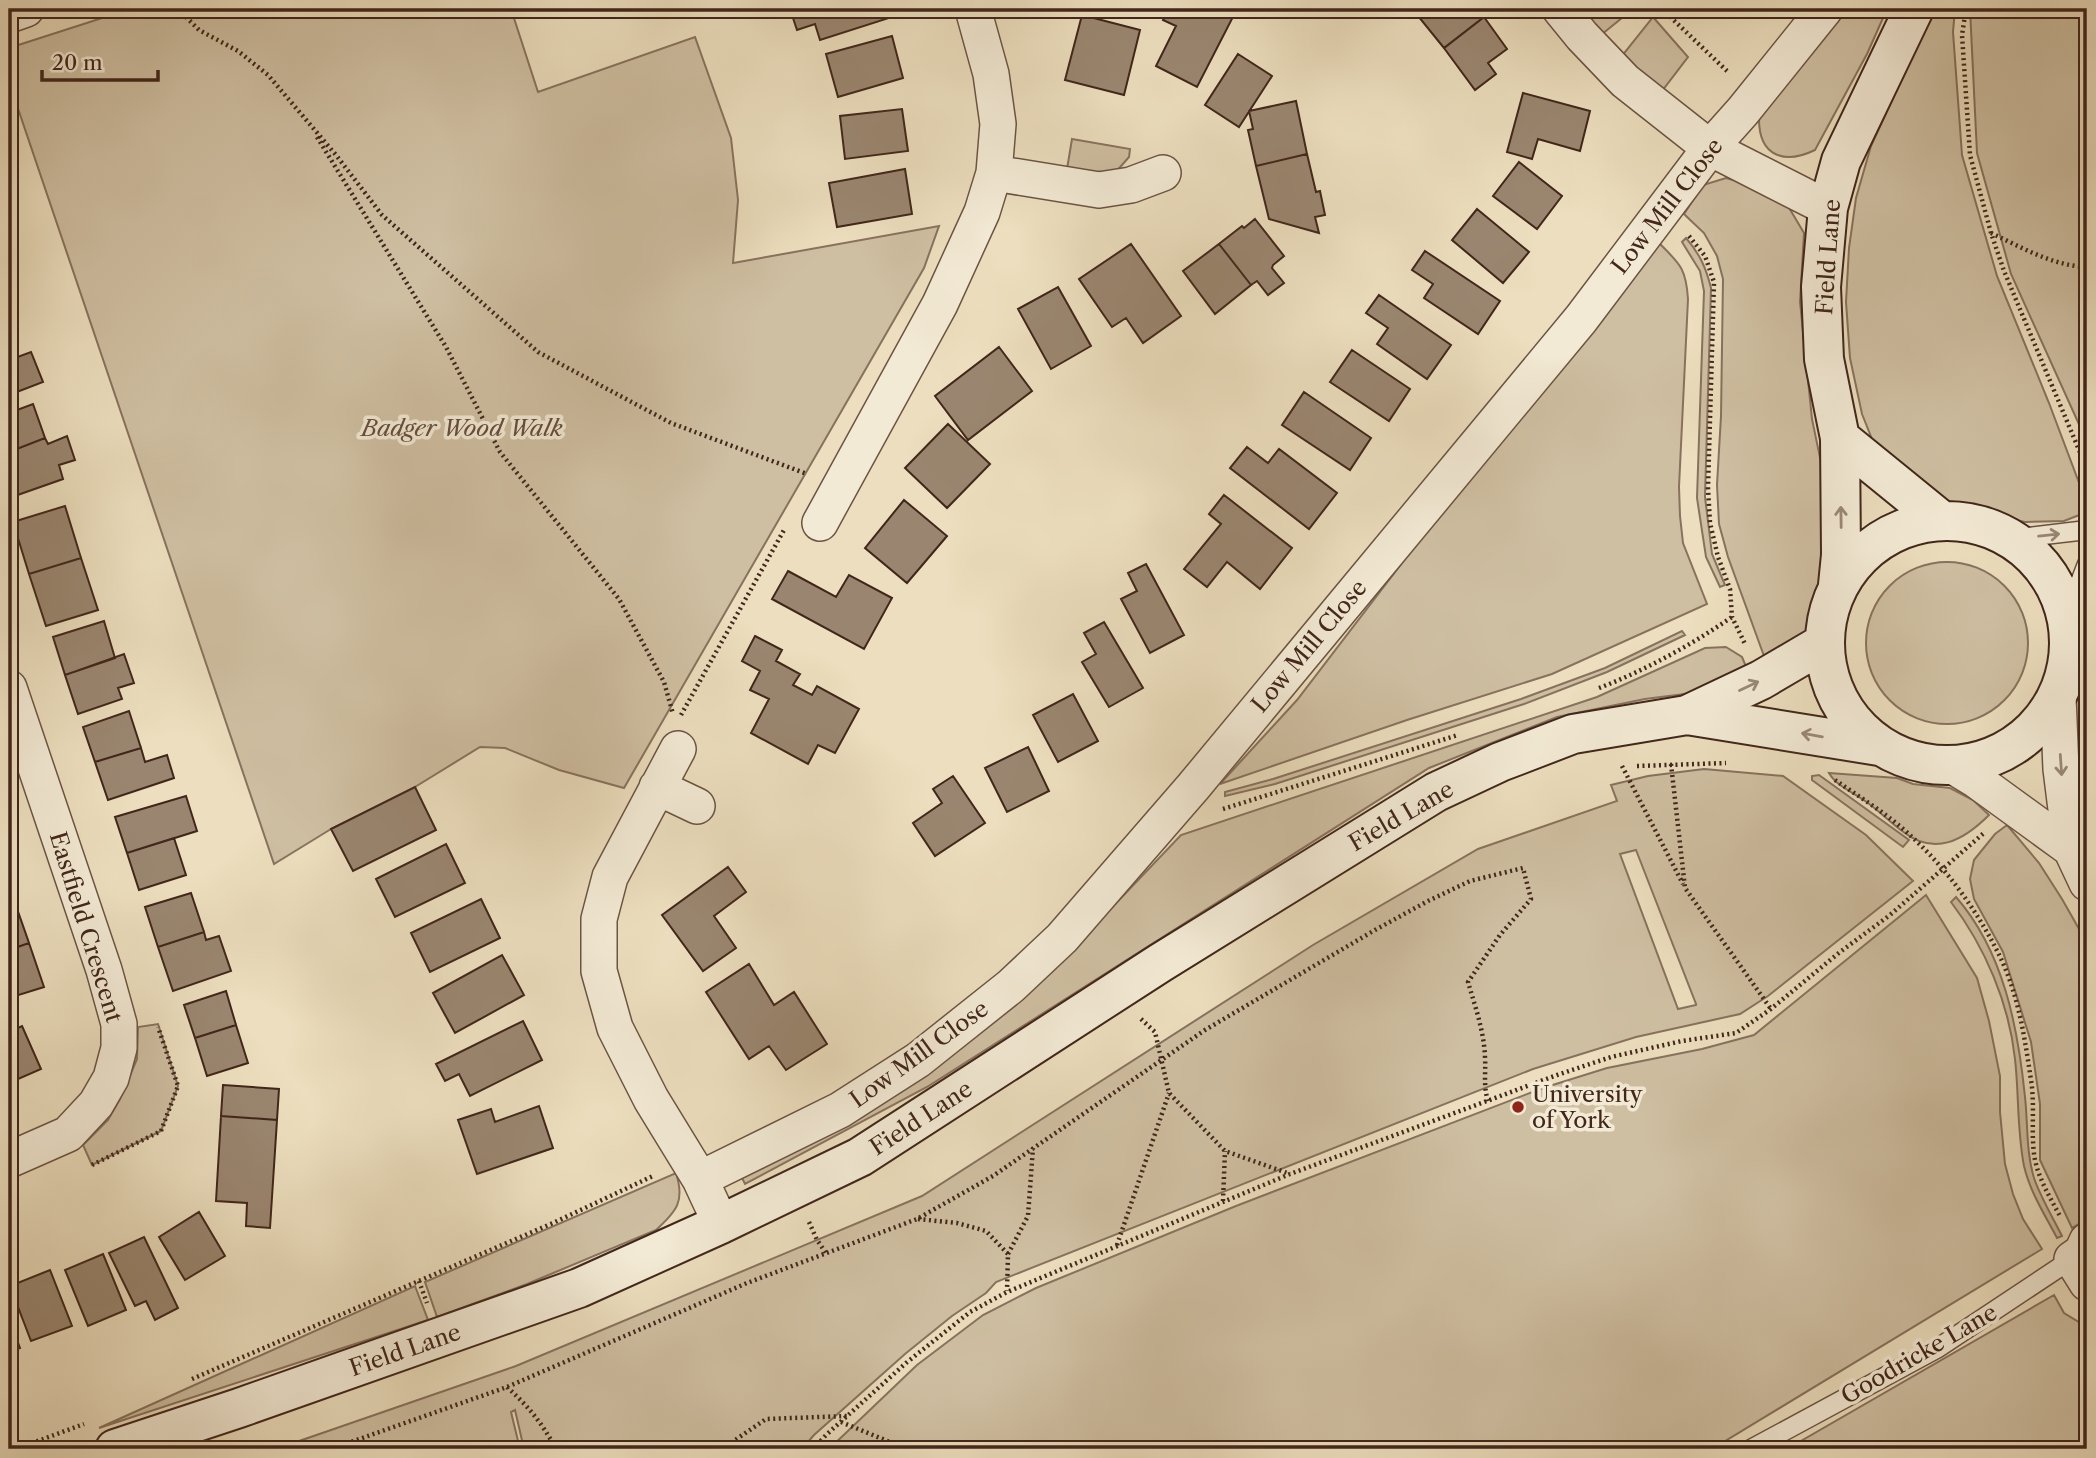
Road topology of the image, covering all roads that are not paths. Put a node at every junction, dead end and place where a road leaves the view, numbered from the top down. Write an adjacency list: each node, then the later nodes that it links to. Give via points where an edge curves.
1 (26, 9): 6 (street)
2 (973, 9): 8 (street, via 995,99)
3 (1560, 9): 7 (street, via 1625,81)
4 (1825, 9): 7 (street, Low Mill Close)
5 (1914, 9): 10 (street, Field Lane, via 1841,161)
6 (9, 15)
7 (1710, 148): 10 (street); 31 (street, Low Mill Close, via 1581,319 1172,811 1052,947 918,1060 840,1110)
8 (994, 173): 9 (street, via 1099,190); 13 (street, via 982,212 940,304)
9 (1163, 173)
10 (1828, 208): 11 (street, Field Lane, via 1821,287 1824,359)
11 (1840, 438): 12 (street); 17 (street, Field Lane, one-way to 11)
12 (1942, 521): 15 (street, Field Lane, via 1990,528); 17 (street, Field Lane, via 1916,524 1871,546)
13 (820, 523)
14 (2087, 530): 15 (lane, one-way to 14)
15 (2011, 539): 18 (street, Field Lane, via 2037,559 2056,585)
16 (2087, 564): 18 (lane)
17 (1838, 585): 19 (street, Field Lane)
18 (2067, 616): 21 (street, Field Lane, via 2070,644)
19 (1824, 643): 22 (street, Field Lane, one-way to 19); 24 (street, Field Lane, via 1833,690 1845,712)
20 (9, 688): 30 (street, Eastfield Crescent, via 104,970 119,1024 119,1048 111,1078 96,1104 68,1134)
21 (2058, 697): 25 (street, Field Lane, via 2040,725 2015,746 1985,760); 28 (street, one-way to 28)
22 (1687, 715): 24 (street, Field Lane, one-way to 22); 32 (street, Field Lane, via 1573,734 1436,792 860,1157)
23 (677, 736): 26 (street)
24 (1879, 746): 25 (street, Field Lane, via 1921,764)
25 (1953, 766): 28 (street)
26 (657, 787): 27 (street); 31 (street, via 610,877 599,919 599,971 615,1028)
27 (697, 806)
28 (2071, 849): 29 (street)
29 (2087, 883)
30 (9, 1160)
31 (693, 1168): 32 (street)
32 (721, 1224): 34 (street, Field Lane, via 579,1288 239,1408)
33 (2083, 1257): 35 (lane, Goodricke Lane, via 1938,1348)
34 (105, 1434)
35 (1761, 1447)

